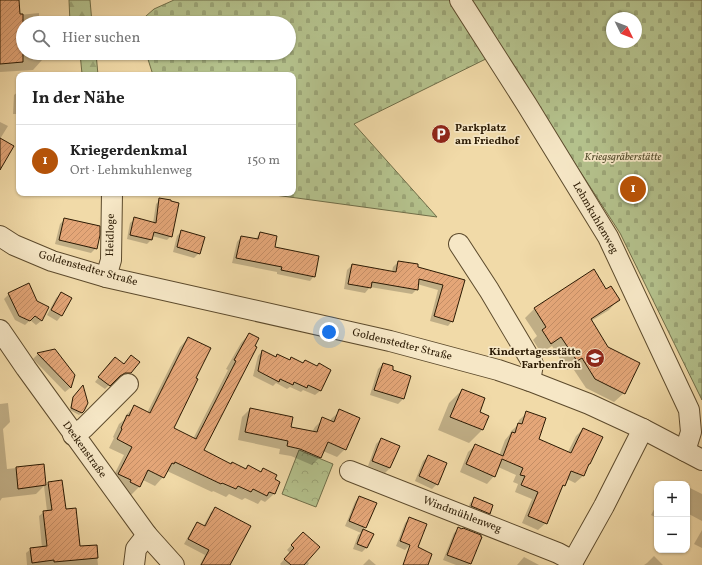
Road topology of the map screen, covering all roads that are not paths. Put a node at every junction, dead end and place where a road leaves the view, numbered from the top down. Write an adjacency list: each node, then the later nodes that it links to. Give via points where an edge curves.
1 (460, 0): 11 (street, Lehmkuhlenweg, via 608,237 689,410)
2 (112, 196): 5 (street, Heidloge, via 111,260)
3 (0, 236): 5 (street, Goldenstedter Straße, via 14,245 52,261)
4 (459, 244): 7 (street, via 533,364)
5 (106, 277): 7 (street, Goldenstedter Straße, via 390,341)
6 (0, 330): 10 (street, Deekenstraße)
7 (530, 381): 9 (street, Goldenstedter Straße)
8 (128, 384): 10 (street, via 84,428)
9 (643, 429): 11 (street, Goldenstedter Straße); 14 (street, Windmühlenweg)
10 (73, 435): 13 (street, Deekenstraße)
11 (693, 456)
12 (350, 471): 14 (street, Windmühlenweg, via 558,553)
13 (147, 535): 15 (street, via 136,549); 16 (street, Deekenstraße)
14 (572, 563)
15 (134, 565)
16 (174, 565)

